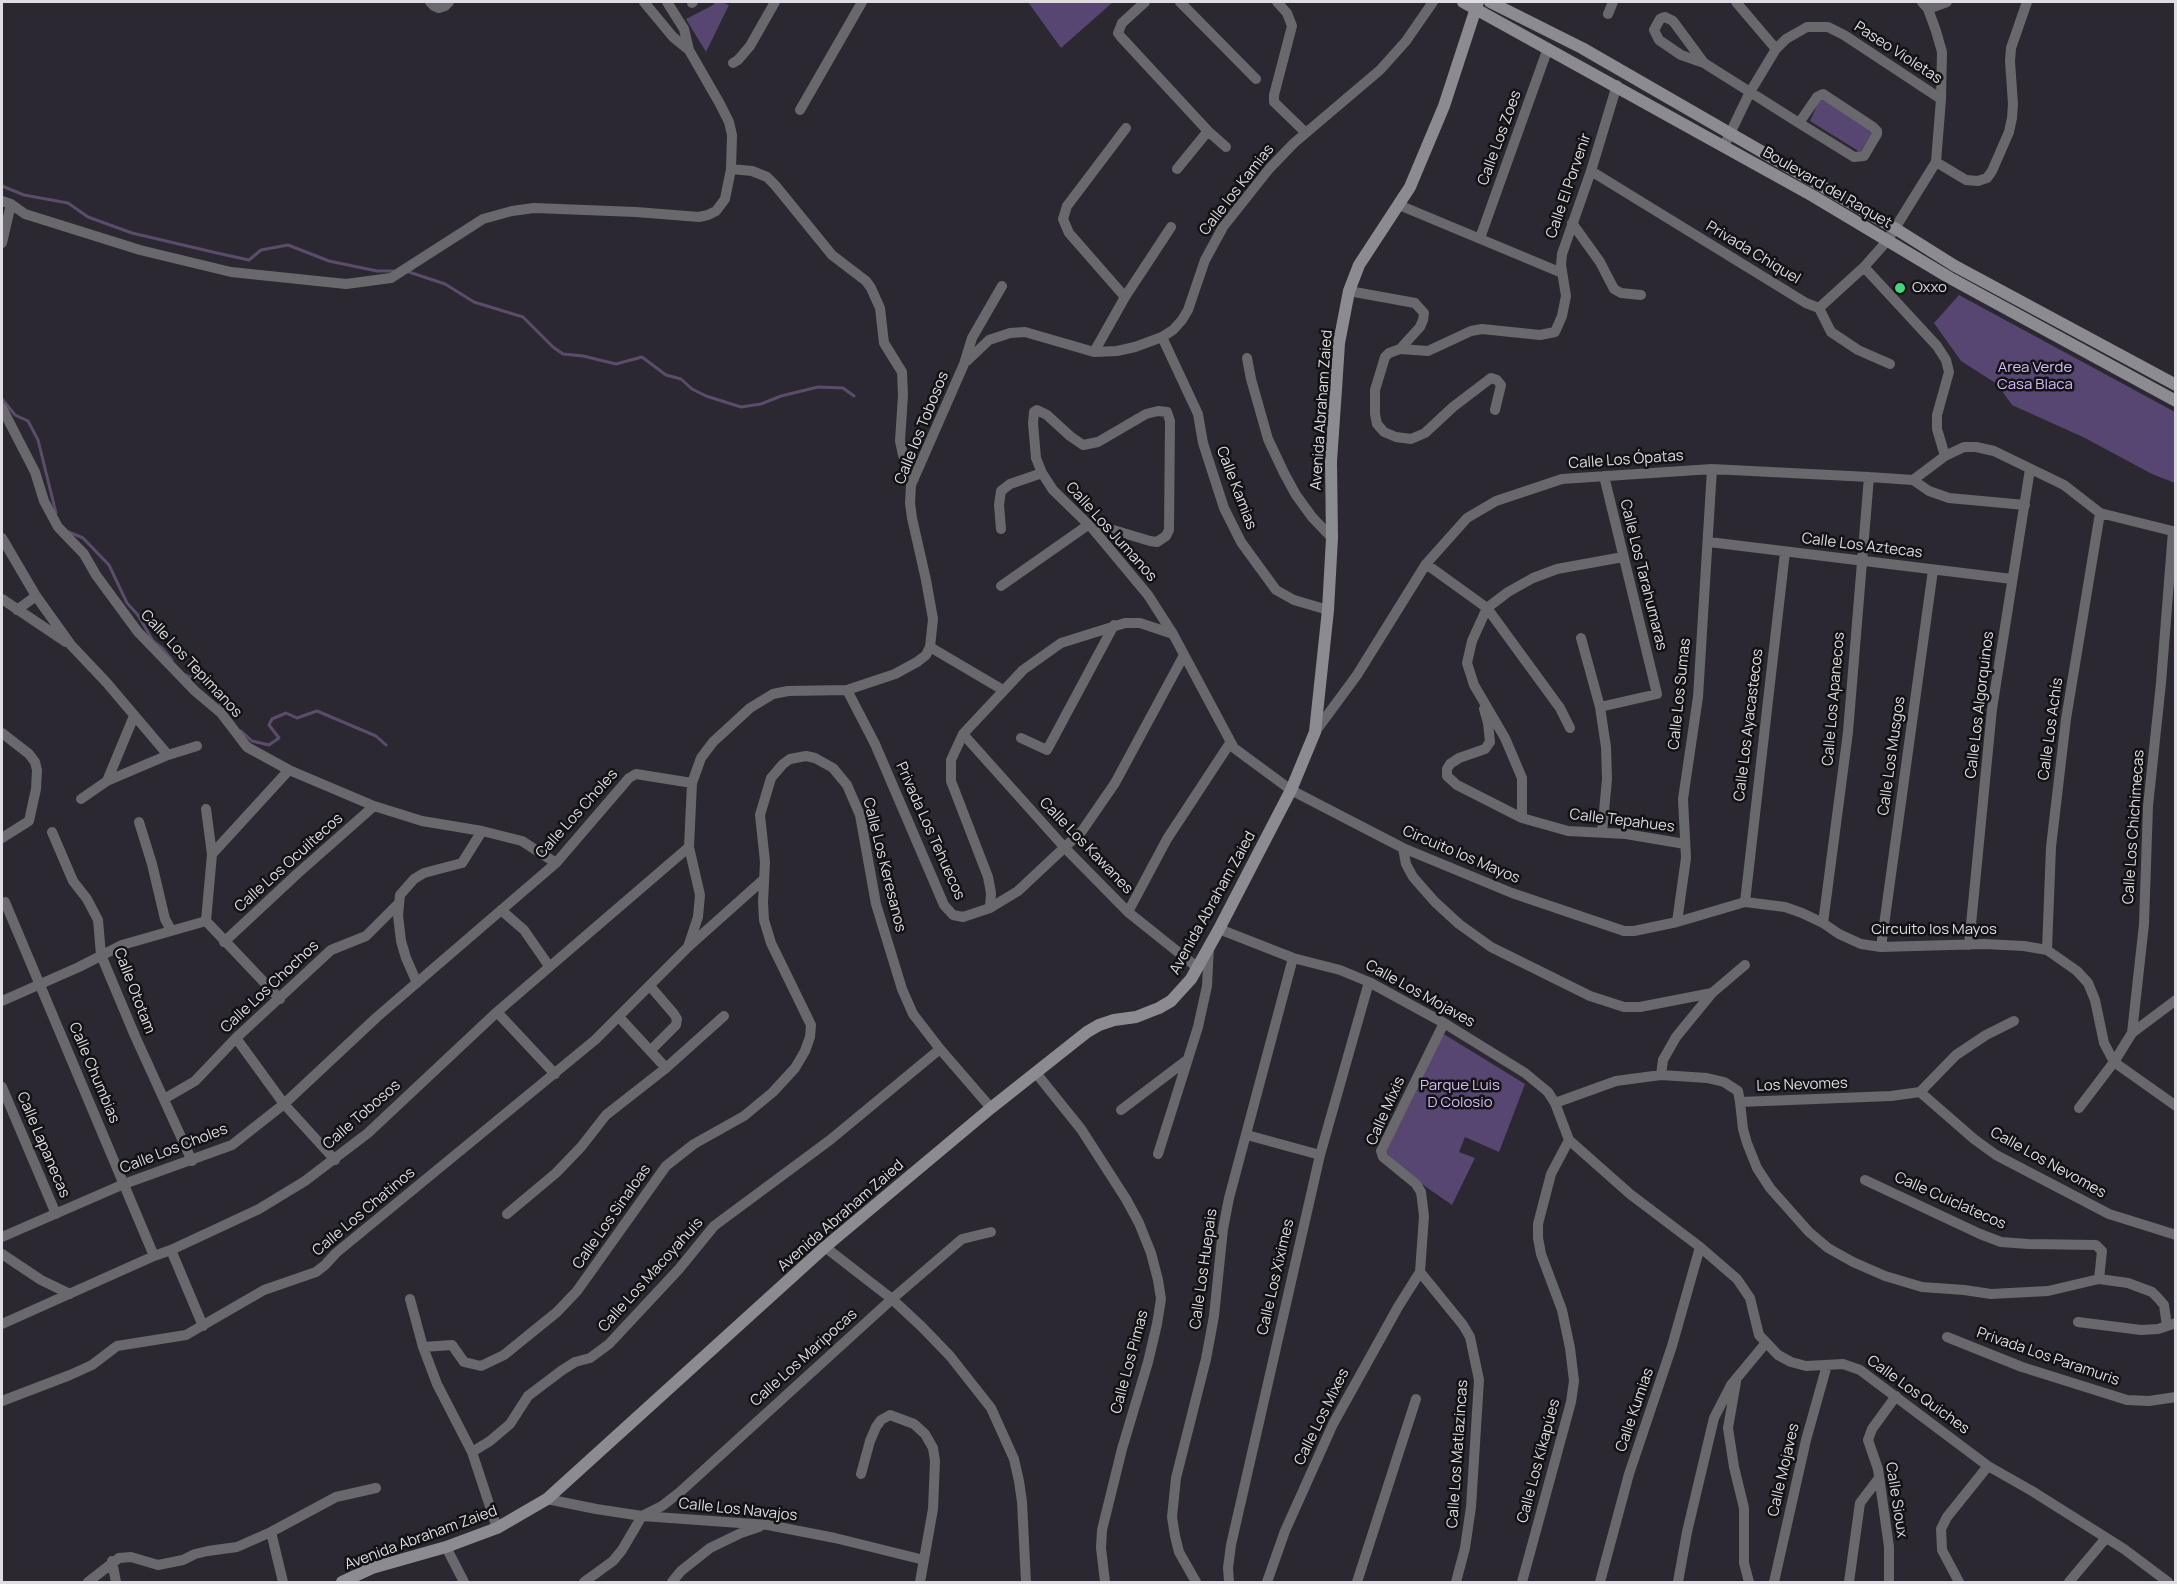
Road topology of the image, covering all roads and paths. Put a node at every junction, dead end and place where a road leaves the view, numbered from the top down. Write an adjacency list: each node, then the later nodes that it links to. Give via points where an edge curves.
1 (430, 2): 2 (street, via 439,8)
2 (449, 2)
3 (644, 2): 22 (street, via 673,38)
4 (667, 2): 22 (street, via 684,29)
5 (775, 2): 23 (street, via 750,46)
6 (862, 2): 29 (street)
7 (1145, 2): 32 (street, via 1122,23 1120,38)
8 (1180, 2): 25 (street)
9 (1277, 2): 33 (street, via 1292,26 1274,102)
10 (1433, 2): 33 (street, Calle los Kamias, via 1380,70)
11 (1463, 2): 17 (street, Boulevard del Raquet)
12 (1490, 2): 34 (street, Boulevard del Raquet, via 1582,48)
13 (1613, 2): 19 (street)
14 (1736, 2): 21 (street)
15 (1947, 2): 18 (street)
16 (2027, 2): 36 (street, via 2011,48 2012,118 1992,171 1978,182 1966,180)
17 (1476, 5): 20 (street, Boulevard del Raquet); 40 (street, Avenida Abraham Zaied, via 1444,106)
18 (1925, 5): 28 (street, via 1942,52)
19 (1608, 14)
20 (1548, 48): 26 (street, Boulevard del Raquet); 45 (street, Calle Los Zoes)
21 (1776, 49): 27 (street, Paseo Violetas); 28 (street, Paseo Violetas, via 1807,27 1828,27)
22 (689, 50): 37 (street, via 729,122)
23 (733, 63)
24 (1704, 63): 24 (street, via 1673,21 1660,19 1654,30 1659,40); 27 (street)
25 (1256, 79)
26 (1617, 86): 34 (street, Boulevard del Raquet); 39 (street, Calle El Porvenir)
27 (1750, 92): 30 (street); 34 (street, Paseo Violetas)
28 (1941, 99): 36 (street)
29 (800, 110)
30 (1799, 123): 30 (street, via 1857,158 1866,154 1877,134 1873,127 1823,94)
31 (1126, 128): 55 (street, via 1067,206 1063,219 1069,233)
32 (1208, 131): 35 (street); 38 (street)
33 (1306, 133): 57 (street, Calle los Kamias, via 1269,169 1223,227 1205,260 1182,320)
34 (1726, 140): 44 (street, Boulevard del Raquet); 46 (street, Boulevard del Raquet)
35 (1226, 147)
36 (1936, 162): 44 (street)
37 (731, 169): 41 (street, via 724,199 708,215 534,208 512,211 483,219 391,278 346,284 231,273 140,250); 73 (street, via 767,177 832,255 871,288 880,308 881,335 902,372 900,441)
38 (1178, 169)
39 (1591, 171): 42 (street, Calle El Porvenir); 56 (street, Privada Chiquel)
40 (1399, 205): 45 (street); 53 (street, Avenida Abraham Zaied, via 1359,264)
41 (6, 208): 47 (street)
42 (1572, 223): 50 (street, Calle El Porvenir, via 1562,254); 54 (street, via 1614,289)
43 (1171, 227): 55 (street)
44 (1896, 229): 46 (street); 48 (street, Boulevard del Raquet)
45 (1480, 238): 50 (street)
46 (1887, 241): 49 (street); 51 (street, Boulevard del Raquet)
47 (2, 243)
48 (1955, 266): 51 (street); 63 (street, Boulevard del Raquet)
49 (1864, 267): 56 (street); 67 (street, via 1946,360 1949,372 1937,415)
50 (1563, 273): 58 (street, Calle El Porvenir, via 1566,296 1555,332 1540,335 1471,331 1428,351)
51 (1950, 278): 64 (street, Boulevard del Raquet)
52 (1002, 285): 61 (street, Calle los Tobosos, via 976,330)
53 (1349, 291): 58 (street, via 1410,301 1420,308 1423,320); 81 (street, Avenida Abraham Zaied, via 1335,389)
54 (1641, 295)
55 (1125, 297): 59 (street)
56 (1819, 308): 62 (street, via 1831,332)
57 (1162, 337): 59 (street, Calle los Kamias, via 1117,351); 94 (street, Calle Kamias, via 1198,414 1224,508 1241,542 1276,590 1293,600)
58 (1400, 349): 66 (street, via 1385,357 1375,390 1377,424 1384,432 1411,439 1425,433 1491,378 1501,385)
59 (1094, 352): 61 (street, Calle los Kamias, via 1025,332 1011,333 989,340)
60 (1247, 358): 81 (street, via 1265,429 1284,473 1312,517)
61 (964, 364): 73 (street, Calle los Tobosos)
62 (1890, 364)
63 (2175, 385)
64 (2175, 401)
65 (2, 408): 114 (street, Calle Los Tepimanos, via 58,527 84,554 138,632 221,713 247,747)
66 (1495, 410)
67 (1945, 456): 69 (street, via 1964,447 1976,447 1994,451); 74 (street)
68 (1712, 469): 71 (street, Calle Los Ópatas); 72 (street, Calle Los Ópatas); 82 (street, Calle Los Sumas)
69 (2030, 469): 75 (street, Calle Los Algorquinos); 76 (street, via 2064,485)
70 (1042, 473): 77 (street, Calle Los Jumanos, via 1059,497); 77 (street, Calle Los Jumanos, via 1034,447 1035,411 1042,411 1083,444 1098,442 1146,414 1168,413 1166,536 1150,542); 78 (street, via 1001,491)
71 (1604, 476): 84 (street, Calle Los Tarahumaras); 86 (street, Calle Los Ópatas, via 1562,479 1496,501 1467,518)
72 (1869, 477): 74 (street, Calle Los Ópatas); 85 (street, Calle Los Apanecos)
73 (914, 479): 99 (street, Calle los Tobosos, via 909,503 933,620)
74 (1913, 480): 75 (street, Calle Los Ópatas, via 1949,498)
75 (2025, 505): 88 (street, Calle Los Algorquinos)
76 (2100, 513): 79 (street); 151 (street, Calle Los Achís, via 2064,730 2051,847)
77 (1090, 527): 89 (street); 96 (street, Calle Los Jumanos, via 1148,595)
78 (1001, 529)
79 (2174, 532): 170 (street, Calle Los Chichimecas)
80 (2, 538): 90 (street)
81 (1332, 538): 94 (street, Avenida Abraham Zaied)
82 (1708, 542): 83 (street, Calle Los Aztecas); 128 (street, Calle Los Sumas, via 1698,697 1684,786)
83 (1785, 552): 85 (street, Calle Los Aztecas); 136 (street, Calle Los Ayacastecos)
84 (1623, 557): 92 (street, Calle Tepahues, via 1533,578); 104 (street, Calle Los Tarahumaras, via 1657,694)
85 (1861, 561): 87 (street, Calle Los Aztecas); 143 (street, Calle Los Apanecos, via 1848,732)
86 (1426, 564): 92 (street); 107 (street, Calle Los Ópatas, via 1357,675)
87 (1933, 570): 88 (street, Calle Los Aztecas); 150 (street, Calle Los Musgos)
88 (2012, 579): 147 (street, Calle Los Algorquinos, via 1992,709)
89 (1001, 586)
90 (36, 596): 93 (street); 98 (street)
91 (2, 599): 93 (street)
92 (1487, 609): 103 (street, Calle Tepahues, via 1467,663); 106 (street, via 1560,708)
93 (17, 610): 98 (street)
94 (1328, 610): 107 (street, Avenida Abraham Zaied)
95 (1113, 625): 96 (street, via 1140,623); 102 (street, via 1061,643); 110 (street, via 1047,750)
96 (1173, 634): 100 (street, Calle Los Jumanos)
97 (1581, 638): 104 (street)
98 (71, 645): 105 (street)
99 (930, 647): 101 (street, Calle Los Chatinos, via 917,662 895,674); 102 (street)
100 (1184, 655): 111 (street, Calle Los Jumanos); 130 (street, Privada Los Tehuecos, via 1115,783 1082,831)
101 (847, 690): 116 (street, Calle Los Chatinos, via 772,694 750,708 713,742 701,758); 138 (street, Privada Los Tehuecos, via 875,744 944,905 959,917)
102 (1003, 690): 109 (street)
103 (1479, 694): 122 (street, Calle Tepahues, via 1505,738 1522,778); 122 (street, Calle Tepahues, via 1490,742 1485,749 1453,760 1447,776 1466,791)
104 (1600, 707): 126 (street, via 1607,761)
105 (134, 716): 113 (street); 115 (street)
106 (1570, 728)
107 (1315, 732): 117 (street, Avenida Abraham Zaied)
108 (2, 733): 127 (street, via 29,754 37,770 29,821)
109 (963, 734): 130 (street, Calle Los Kawanes); 138 (street, via 951,760 951,781 988,877)
110 (1021, 738)
111 (1230, 743): 117 (street, Calle Los Jumanos); 140 (street, via 1167,840)
112 (197, 746): 113 (street)
113 (168, 754): 115 (street)
114 (289, 770): 120 (street, Calle Los Tepimanos); 132 (street)
115 (107, 781): 119 (street)
116 (692, 783): 129 (street, Calle Los Chatinos); 133 (street, Calle Los Choles, via 631,776)
117 (1291, 790): 131 (street, Circuito los Mayos); 144 (street, Avenida Abraham Zaied)
118 (765, 797): 134 (street, Calle Los Sinaloas, via 760,815); 172 (street, Calle Los Keresanos, via 776,771 798,756 815,758 833,768 847,784 860,815 876,904 902,989 913,1014)
119 (81, 799)
120 (374, 806): 124 (street, Calle Los Tepimanos, via 422,821); 146 (street, Calle Los Ocuiltecos)
121 (206, 809): 132 (street)
122 (1522, 818): 126 (street, Calle Tepahues, via 1568,831)
123 (138, 822): 145 (street)
124 (482, 831): 133 (street, Calle Los Tepimanos, via 522,841); 137 (street, via 462,863 424,873 404,888)
125 (52, 832): 152 (street, Calle Ototam, via 73,880 98,920)
126 (1602, 833): 128 (street, Calle Tepahues)
127 (2, 838)
128 (1685, 844): 142 (street, Calle Los Sumas)
129 (689, 847): 149 (street, Calle Los Chatinos, via 700,895); 155 (street, Calle Tobosos)
130 (1065, 848): 138 (street, Privada Los Tehuecos, via 1018,891); 140 (street, Calle Los Kawanes)
131 (1403, 848): 142 (street, Circuito los Mayos, via 1610,928 1634,931); 161 (street, via 1413,877 1459,924 1491,947 1590,996 1624,1007 1640,1007)
132 (212, 854): 141 (street)
133 (556, 863): 139 (street, Calle Los Choles)
134 (763, 880): 149 (street, Calle Los Chatinos); 219 (street, Calle Los Sinaloas, via 764,920 771,943 811,1025 805,1051 795,1068 744,1116 694,1144 666,1166 577,1291 504,1354 481,1366 464,1362 452,1345)
135 (5, 902): 159 (street, Calle Chumbias)
136 (1745, 902): 142 (street, Circuito los Mayos); 143 (street, Circuito los Mayos, via 1785,907)
137 (399, 903): 158 (street, via 401,941); 162 (street, Calle Los Chochos, via 366,936 331,950)
138 (990, 908)
139 (501, 910): 155 (street, via 524,930); 158 (street, Calle Los Choles)
140 (1128, 912): 156 (street, Calle Los Kawanes)
141 (206, 921): 145 (street); 146 (street)
142 (1677, 922)
143 (1822, 923): 150 (street, Circuito los Mayos, via 1861,944)
144 (1219, 929): 148 (street, Avenida Abraham Zaied); 153 (street, Calle Los Mojaves)
145 (171, 930): 152 (street)
146 (224, 942): 162 (street)
147 (1969, 945): 150 (street, Circuito los Mayos); 151 (street, Circuito los Mayos)
148 (1209, 946): 156 (street, Avenida Abraham Zaied); 174 (street, via 1207,986)
149 (688, 947): 160 (street, Calle Los Chatinos)
150 (1881, 947)
151 (2047, 950): 175 (street, Circuito los Mayos, via 2078,971 2088,983 2104,1043)
152 (101, 955): 159 (street); 182 (street, Calle Ototam)
153 (1293, 958): 157 (street, Calle Los Mojaves); 190 (street, Calle Los Huepais)
154 (1745, 965): 161 (street)
155 (549, 966): 165 (street, Calle Tobosos)
156 (1197, 968): 177 (street, Avenida Abraham Zaied, via 1171,1001 1148,1014 1099,1025)
157 (1370, 982): 169 (street, Calle Los Mojaves); 193 (street, Calle Los Xiximes)
158 (417, 983): 185 (street, Calle Los Choles)
159 (40, 984): 163 (street); 197 (street, Calle Chumbias)
160 (650, 986): 167 (street, Calle Los Chatinos); 173 (street, via 674,1014 676,1025)
161 (1712, 993): 179 (street, via 1668,1048)
162 (280, 999): 171 (street, Calle Los Chochos)
163 (2, 1001)
164 (2174, 1002): 170 (street)
165 (498, 1012): 178 (street); 194 (street, Calle Tobosos)
166 (724, 1016): 176 (street)
167 (619, 1017): 173 (street); 178 (street, Calle Los Chatinos)
168 (2014, 1021): 181 (street, via 1956,1055)
169 (1444, 1023): 184 (street, Calle Los Mojaves, via 1525,1073); 208 (street, Calle Mixis, via 1381,1152 1421,1192 1424,1216)
170 (2132, 1033): 175 (street, Calle Los Chichimecas)
171 (236, 1038): 182 (street, Calle Los Chochos, via 195,1081); 185 (street)
172 (940, 1049): 187 (street, Calle Los Keresanos); 226 (street, Calle Los Macoyahuis, via 830,1140 714,1226 680,1269 609,1344 590,1358 575,1362 528,1396 510,1424)
173 (650, 1051): 176 (street)
174 (1188, 1060): 189 (street); 192 (street)
175 (2114, 1062): 186 (street); 188 (street, Calle Los Chichimecas)
176 (666, 1068): 198 (street, via 606,1115 556,1173)
177 (1036, 1073): 187 (street, Avenida Abraham Zaied); 249 (street, Calle Los Pimas, via 1081,1129 1126,1199 1143,1233 1161,1299 1102,1530)
178 (555, 1074): 216 (street, Calle Los Chatinos, via 316,1272 264,1290)
179 (1661, 1075): 183 (street, Los Nevomes, via 1724,1082 1738,1091); 184 (street, Los Nevomes, via 1616,1082)
180 (2, 1087): 199 (street, Calle Lapanecas)
181 (1920, 1092): 183 (street, Los Nevomes); 201 (street, Calle Los Nevomes, via 1996,1155 2109,1214)
182 (164, 1099): 195 (street, Calle Ototam)
183 (1740, 1102): 209 (street, via 1743,1129 1757,1168 1770,1188 1809,1233 1853,1262 1922,1287 1991,1294 2048,1291)
184 (1555, 1103): 191 (street)
185 (284, 1104): 194 (street); 195 (street, Calle Los Choles, via 232,1145)
186 (2175, 1106)
187 (991, 1108): 203 (street, Avenida Abraham Zaied)
188 (2079, 1108)
189 (1121, 1110)
190 (1247, 1135): 193 (street); 250 (street, Calle Los Huepais, via 1223,1229 1206,1359 1176,1478 1174,1536)
191 (1569, 1140): 204 (street, via 1630,1194); 255 (street, Calle Los Kikapúes, via 1551,1174 1538,1238 1562,1310 1574,1381)
192 (1158, 1154)
193 (1320, 1155): 251 (street, Calle Los Xiximes, via 1231,1545)
194 (334, 1160): 205 (street, Calle Tobosos, via 268,1204)
195 (192, 1161): 197 (street, Calle Los Choles)
196 (1864, 1180): 209 (street, Calle Cuiclatecos, via 2001,1242 2096,1245 2102,1251)
197 (124, 1184): 199 (street, Calle Los Choles); 207 (street, Calle Chumbias)
198 (507, 1214)
199 (56, 1215): 202 (street, Calle Los Choles)
200 (991, 1232): 212 (street, Calle Los Maripocas, via 962,1239)
201 (2175, 1235)
202 (2, 1237)
203 (825, 1247): 212 (street); 231 (street, Avenida Abraham Zaied)
204 (1700, 1247): 218 (street, via 1744,1288); 256 (street, Calle Kumias, via 1629,1474)
205 (171, 1250): 207 (street, Calle Tobosos); 216 (street)
206 (2, 1254): 210 (street)
207 (154, 1256): 210 (street, Calle Tobosos)
208 (1420, 1272): 252 (street, Calle Los Mixes, via 1333,1424 1285,1531); 254 (street, Calle Los Matlazincas, via 1470,1337 1479,1380 1471,1507)
209 (2099, 1279): 215 (street, via 2152,1292 2164,1305)
210 (70, 1294): 214 (street, Calle Tobosos)
211 (410, 1299): 219 (street)
212 (892, 1299): 232 (street, Calle Los Maripocas, via 671,1500); 248 (street, via 971,1380 1003,1433 1019,1480)
213 (2078, 1322): 215 (street, via 2140,1330)
214 (2, 1324)
215 (2171, 1324)
216 (203, 1326): 225 (street, Calle Los Chatinos, via 186,1335 117,1346 85,1368)
217 (1947, 1337): 223 (street, Privada Los Paramuris, via 2022,1367 2127,1400)
218 (1765, 1344): 220 (street, Calle Los Quiches, via 1791,1362); 221 (street)
219 (423, 1347): 226 (street)
220 (1827, 1365): 222 (street, Calle Los Quiches, via 1851,1366); 259 (street, Calle Mojaves)
221 (1737, 1377): 257 (street, via 1714,1418); 258 (street, via 1728,1428 1744,1508 1744,1563)
222 (1896, 1396): 227 (street, Calle Los Quiches); 229 (street, Calle Sioux, via 1868,1440)
223 (2175, 1397)
224 (1416, 1399): 253 (street)
225 (2, 1401)
226 (472, 1452): 234 (street)
227 (1988, 1466): 236 (street, Calle Los Quiches); 262 (street, via 1941,1529 1942,1550)
228 (861, 1474): 238 (street, via 870,1441 884,1417 895,1415 925,1434 935,1461 933,1509)
229 (1879, 1478): 260 (street, via 1860,1503); 261 (street, Calle Sioux, via 1889,1547)
230 (376, 1488): 235 (street, via 336,1497)
231 (547, 1499): 232 (street, Calle Los Navajos); 234 (street, Avenida Abraham Zaied)
232 (642, 1516): 233 (street, Calle Los Navajos); 245 (street, via 613,1561)
233 (768, 1525): 238 (street, Calle Los Navajos); 246 (street, via 710,1548)
234 (498, 1528): 237 (street, Avenida Abraham Zaied)
235 (271, 1532): 239 (street, via 237,1547 195,1554 170,1564 158,1565 125,1556); 242 (street)
236 (2106, 1538): 263 (street); 264 (street, Calle Los Quiches)
237 (446, 1547): 243 (street, Avenida Abraham Zaied, via 372,1568); 244 (street)
238 (924, 1560): 247 (street)
239 (112, 1561): 240 (street); 241 (street)
240 (88, 1582)
241 (116, 1582)
242 (283, 1582)
243 (342, 1582)
244 (464, 1582)
245 (584, 1582)
246 (672, 1582)
247 (920, 1582)
248 (1026, 1582)
249 (1105, 1582)
250 (1196, 1582)
251 (1229, 1582)
252 (1267, 1582)
253 (1357, 1582)
254 (1456, 1582)
255 (1522, 1582)
256 (1600, 1582)
257 (1678, 1582)
258 (1749, 1582)
259 (1774, 1582)
260 (1849, 1582)
261 (1889, 1582)
262 (1959, 1582)
263 (2069, 1582)
264 (2168, 1582)

